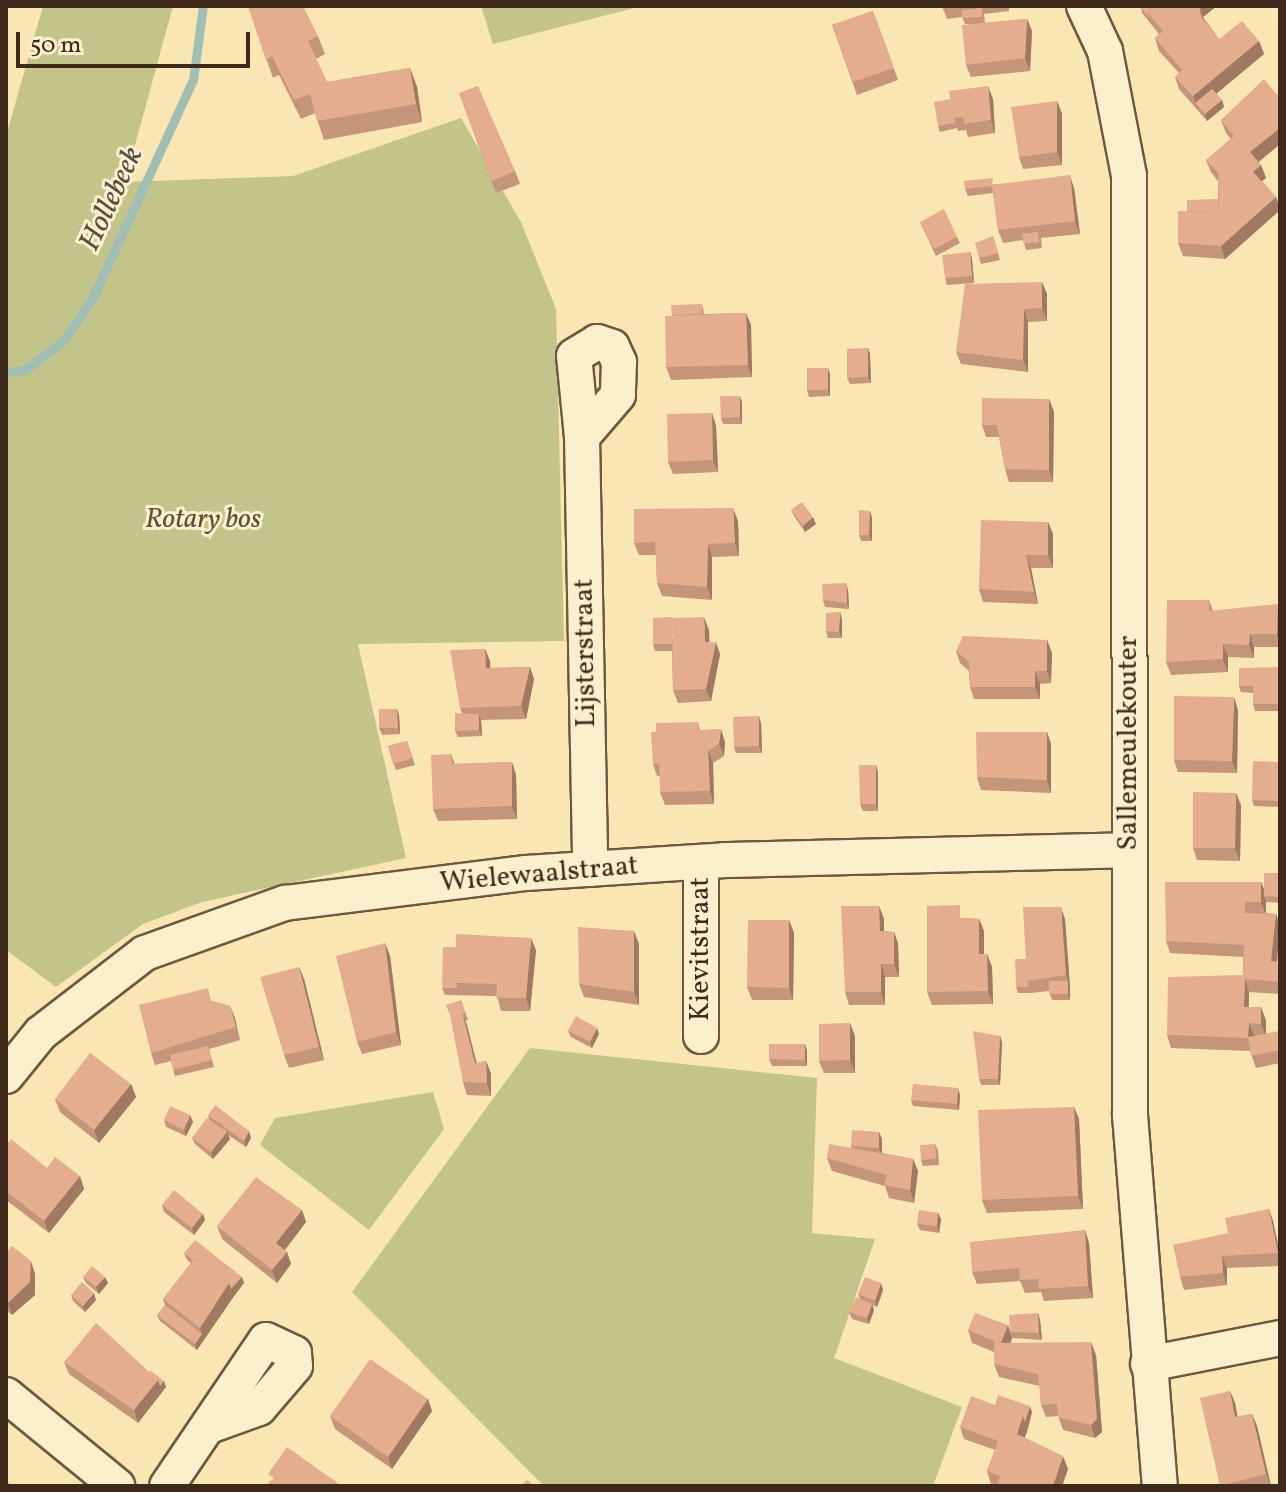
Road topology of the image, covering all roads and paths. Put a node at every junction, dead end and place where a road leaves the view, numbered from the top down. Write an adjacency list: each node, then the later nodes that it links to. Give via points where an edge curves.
1 (1084, 6): 3 (street, Sallemeulekouter, via 1105,51 1129,176)
2 (582, 437): 5 (street, Lijsterstraat)
3 (1129, 850): 4 (street, Wielewaalstraat, via 885,850); 9 (street, Sallemeulekouter, via 1130,1115)
4 (701, 862): 5 (street, Wielewaalstraat); 6 (street, Kievitstraat)
5 (590, 869): 7 (street, Wielewaalstraat, via 285,903 200,928 90,992)
6 (701, 1036)
7 (6, 1076)
8 (1280, 1338): 9 (street)
9 (1148, 1364): 14 (street, Sallemeulekouter)
10 (6, 1395): 12 (street)
11 (209, 1426): 13 (street)
12 (117, 1486)
13 (167, 1486)
14 (1160, 1486)

